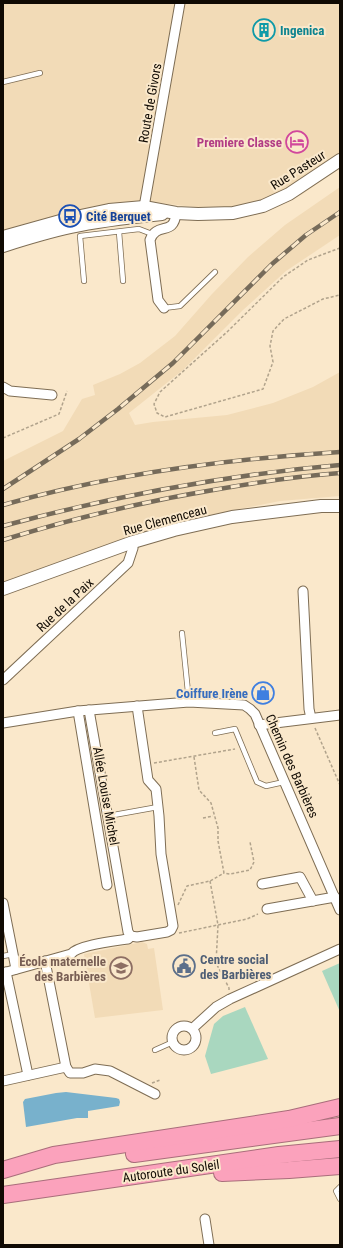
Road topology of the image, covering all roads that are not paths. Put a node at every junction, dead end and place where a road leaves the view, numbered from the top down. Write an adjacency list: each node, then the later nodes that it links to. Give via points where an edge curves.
1 (180, 3): 5 (street, Route de Givors)
2 (40, 73): 3 (lane)
3 (3, 82)
4 (340, 160): 6 (main road, Rue Pasteur, via 289,194 263,206 233,213)
5 (144, 207): 6 (main road, Rue Pasteur); 9 (main road, Rue Pasteur, via 109,210 71,218)
6 (176, 213): 8 (street, via 176,220 170,227 156,230); 10 (main road, Rue Pasteur, via 72,226)
7 (119, 232): 8 (lane, via 139,229); 12 (lane, via 80,236); 13 (lane)
8 (152, 234): 14 (street, via 150,240 158,300)
9 (3, 237)
10 (3, 246)
11 (215, 272): 14 (lane, via 180,306)
12 (84, 281)
13 (124, 281)
14 (164, 308)
15 (3, 387): 16 (street, via 10,391)
16 (52, 395)
17 (340, 506): 18 (main road, Rue Clemenceau, via 232,517)
18 (133, 542): 19 (main road, Rue Clemenceau); 22 (street, Rue de la Paix, via 128,563)
19 (3, 589)
20 (304, 591): 28 (street, via 308,709)
21 (182, 633): 23 (lane)
22 (3, 680)
23 (189, 702): 24 (street, Chemin des Barbières); 30 (street, Chemin des Barbières, via 244,705 255,714)
24 (137, 706): 25 (street, Chemin des Barbières); 33 (street, via 148,780 156,789)
25 (90, 710): 26 (street, Chemin des Barbières); 34 (street)
26 (78, 711): 29 (street, Chemin des Barbières); 36 (street, Allée Louise Michel)
27 (340, 715): 28 (street)
28 (311, 718): 30 (street)
29 (3, 723)
30 (260, 724): 32 (street, Chemin des Barbières)
31 (215, 733): 32 (lane, via 236,729 257,782 266,786)
32 (284, 782): 39 (street, Chemin des Barbières)
33 (158, 807): 34 (lane); 41 (street, via 161,854 173,926 172,930 167,932)
34 (108, 816): 41 (street, via 128,932)
35 (262, 884): 37 (street, via 300,877)
36 (107, 885)
37 (313, 901): 39 (street); 40 (street)
38 (3, 904): 43 (street)
39 (338, 904)
40 (267, 909)
41 (131, 936): 45 (street, via 128,939 74,950 71,954)
42 (340, 949): 48 (street, via 226,1001)
43 (14, 954): 44 (lane); 46 (street)
44 (3, 956)
45 (45, 962): 46 (street); 51 (street)
46 (16, 969): 47 (street)
47 (5, 972): 52 (street)
48 (193, 1028): 49 (street, via 182,1025 177,1027 173,1031); 49 (street, via 197,1039 191,1048 180,1050)
49 (172, 1042): 50 (lane)
50 (155, 1050)
51 (66, 1067): 52 (street); 54 (street, via 70,1073 83,1073 95,1069 110,1071)
52 (28, 1075): 53 (street)
53 (3, 1081)
54 (155, 1094)
55 (340, 1097): 57 (highway)
56 (340, 1107): 57 (highway)
57 (289, 1119): 61 (highway, via 54,1155)
58 (340, 1126): 61 (highway, Autoroute du Soleil, via 66,1164)
59 (340, 1148): 62 (highway, Autoroute du Soleil)
60 (340, 1166): 62 (highway)
61 (3, 1169)
62 (130, 1177): 64 (highway, Autoroute du Soleil)
63 (340, 1186): 65 (lane, via 336,1191)
64 (3, 1195)
65 (340, 1199)
66 (205, 1219): 67 (street)
67 (209, 1245)

